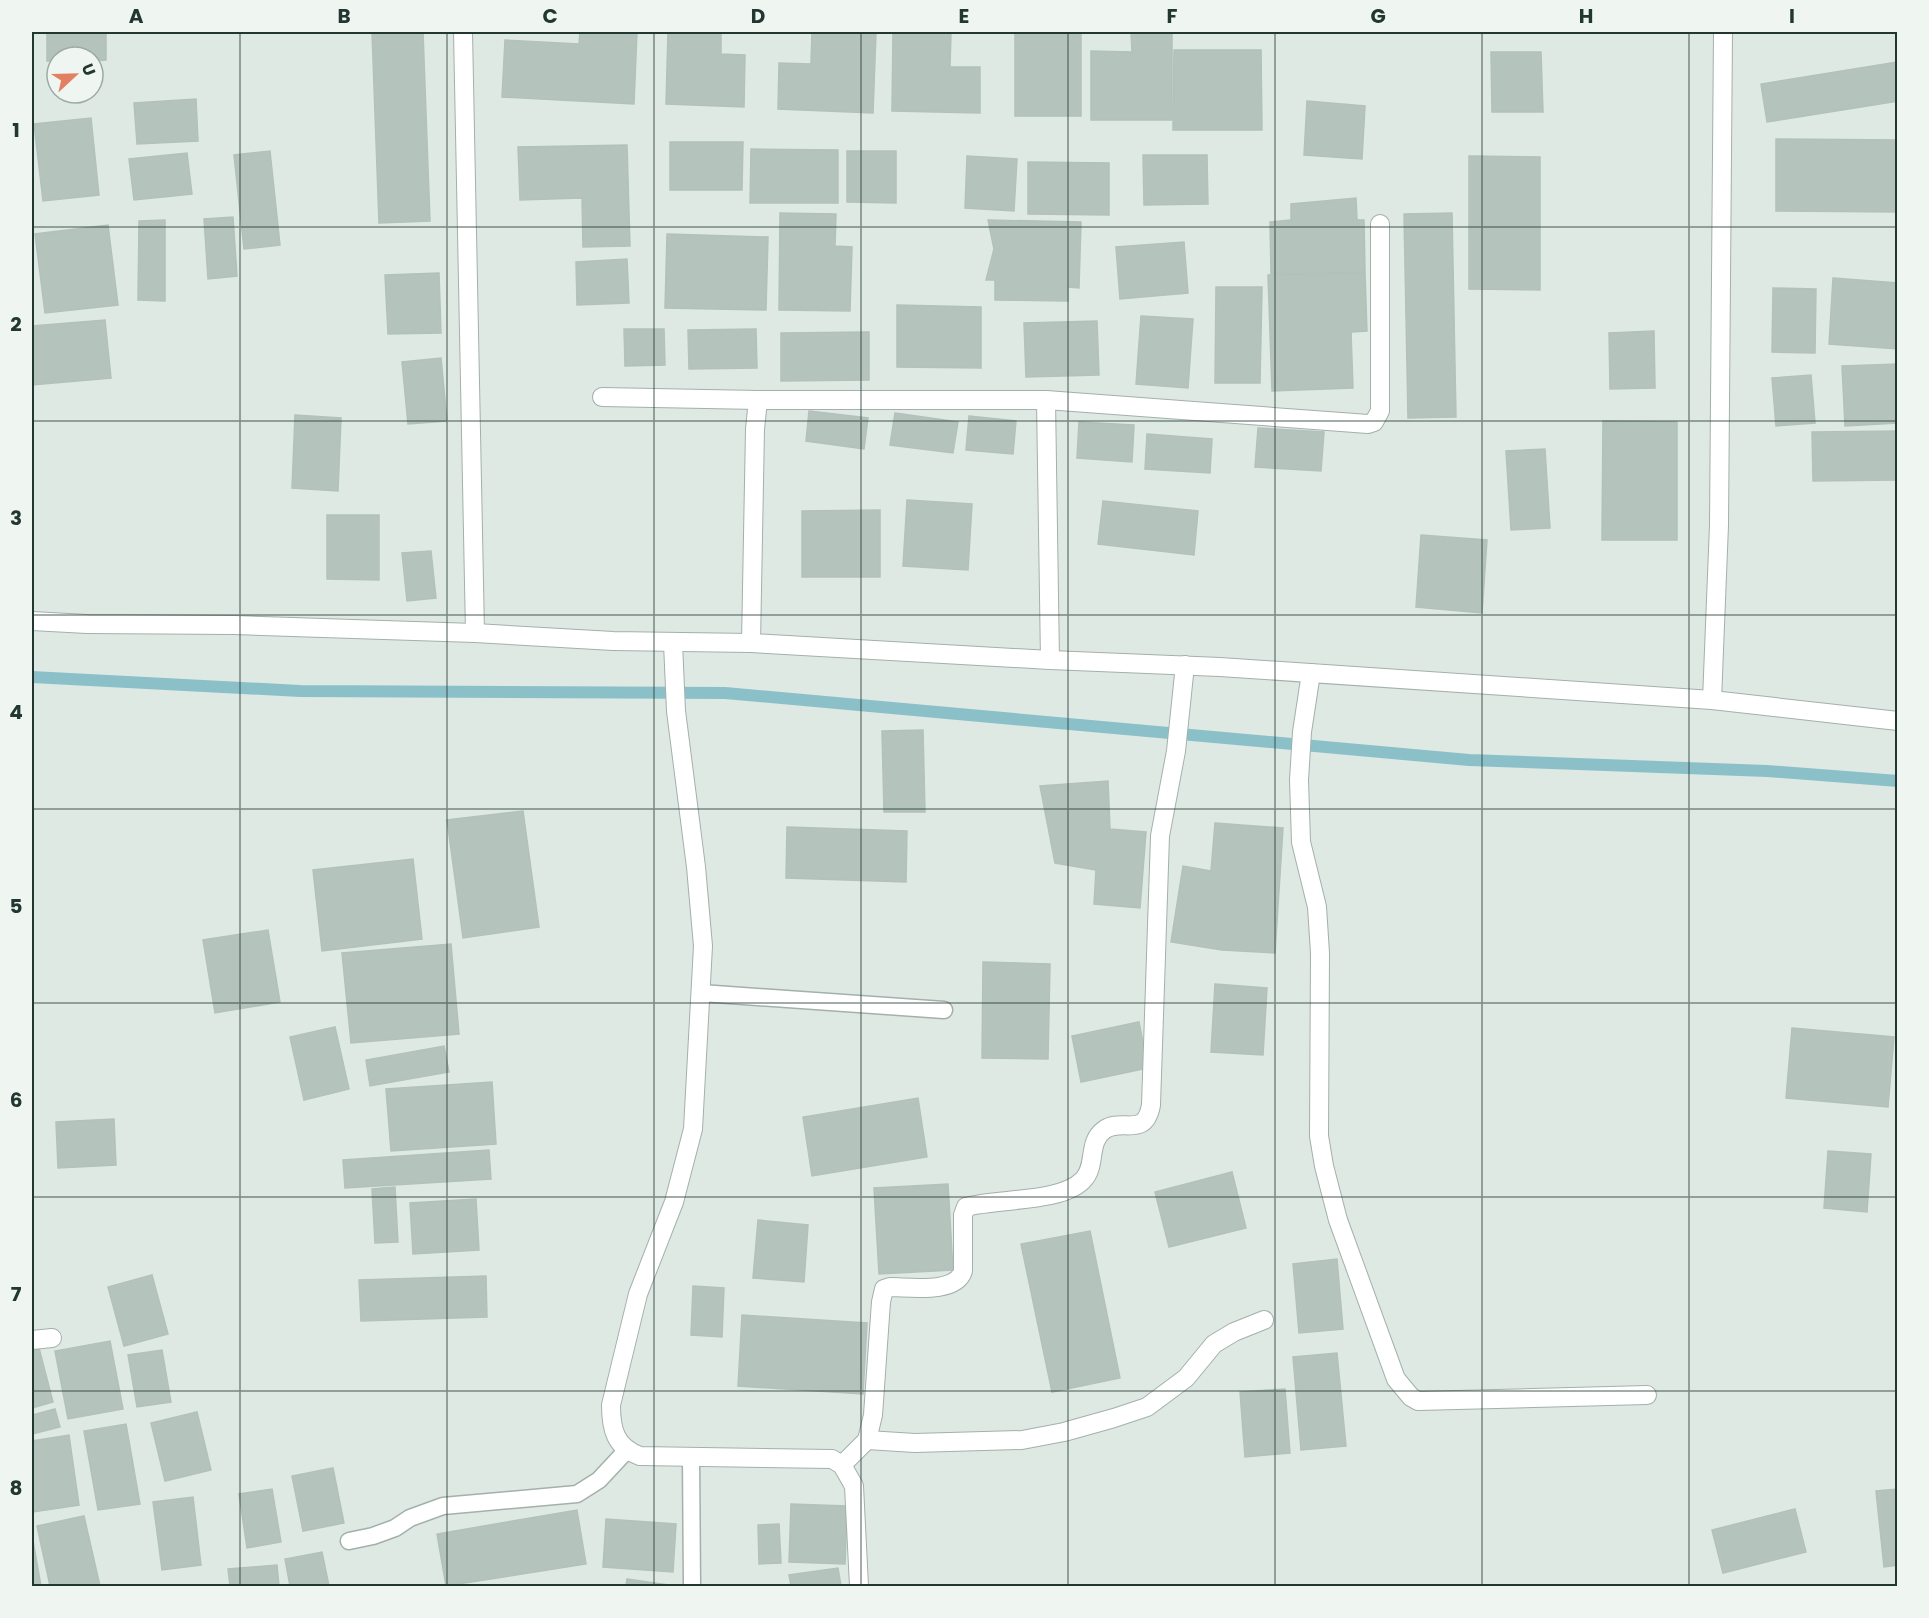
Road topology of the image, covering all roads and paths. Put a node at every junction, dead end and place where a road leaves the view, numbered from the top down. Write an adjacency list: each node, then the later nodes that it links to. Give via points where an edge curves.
1 (463, 32): 8 (street)
2 (1723, 32): 14 (street, via 1719,525)
3 (1380, 224): 6 (street, via 1380,411 1374,422 1362,425)
4 (602, 397): 5 (street)
5 (758, 400): 6 (street); 10 (street)
6 (1046, 400): 11 (street)
7 (32, 621): 8 (street)
8 (475, 633): 9 (street)
9 (673, 643): 10 (street); 16 (street, via 676,711 703,946)
10 (751, 643): 11 (street)
11 (1050, 660): 12 (street)
12 (1185, 665): 13 (street); 22 (street, via 1176,751 1160,836 1149,1117 1141,1124 1103,1131 1094,1141 1089,1172 1075,1186 1057,1194 966,1207 963,1271 953,1284 884,1289 873,1415)
13 (1311, 673): 14 (street); 21 (street, via 1299,780 1301,842 1317,908 1320,953 1318,1136 1338,1220 1396,1379 1418,1401)
14 (1712, 700): 15 (street)
15 (1898, 721)
16 (701, 993): 17 (lane); 23 (street, via 693,1129 674,1202 638,1294 611,1405 611,1423)
17 (944, 1010)
18 (1264, 1320): 22 (street, via 1214,1344 1186,1378 1147,1407 1114,1418 1022,1440)
19 (52, 1338): 20 (street)
20 (32, 1340)
21 (1647, 1395)
22 (867, 1440): 25 (street)
23 (627, 1451): 24 (street, via 640,1456); 26 (lane, via 599,1480 577,1494 443,1506 384,1532)
24 (691, 1457): 25 (street, via 832,1459); 27 (lane)
25 (842, 1465): 28 (street, via 854,1486)
26 (349, 1541)
27 (692, 1587)
28 (859, 1587)

